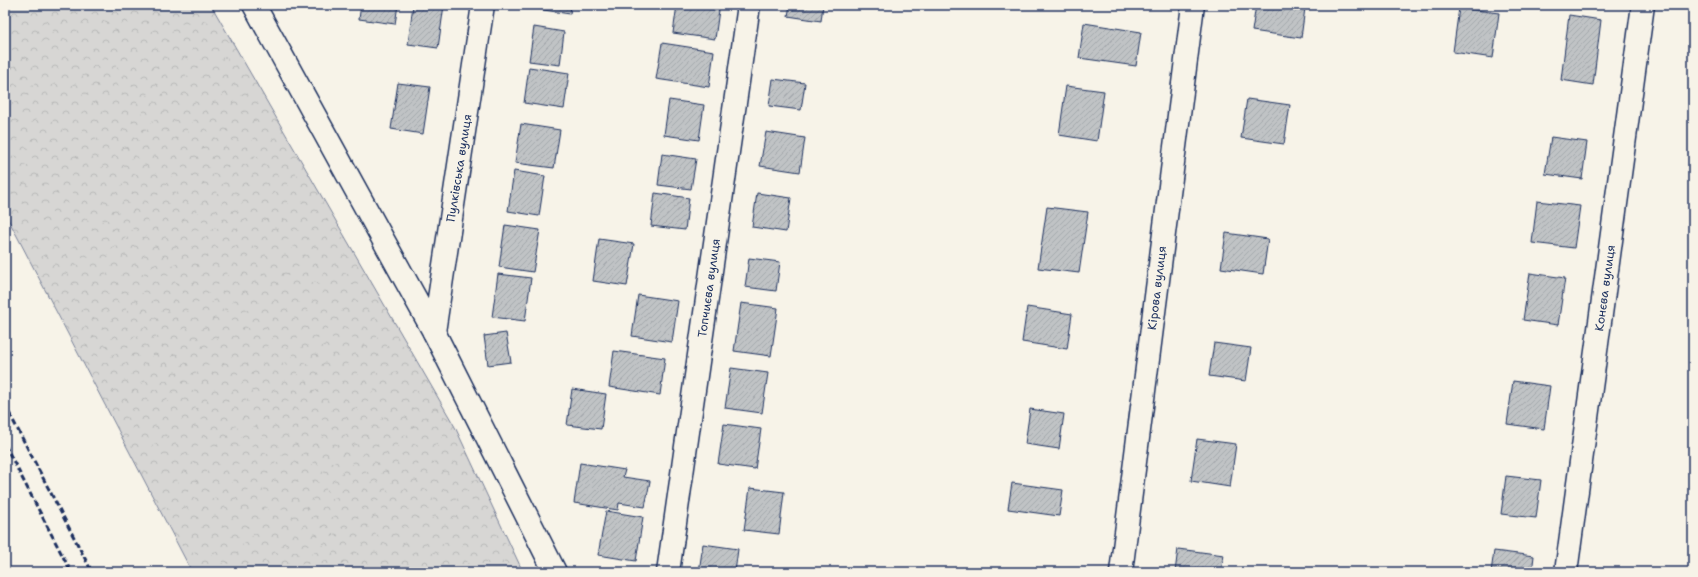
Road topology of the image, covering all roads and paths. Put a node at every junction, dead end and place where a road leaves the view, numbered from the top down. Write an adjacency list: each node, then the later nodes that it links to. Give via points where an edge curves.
1 (254, 5): 6 (street)
2 (483, 5): 6 (street, Пулківська вулиця)
3 (749, 5): 8 (street, Топчиєва вулиця)
4 (1193, 5): 9 (street, Кірова вулиця)
5 (1643, 5): 10 (street, Конєва вулиця)
6 (434, 332): 7 (street)
7 (555, 572)
8 (668, 572)
9 (1121, 572)
10 (1566, 572)

